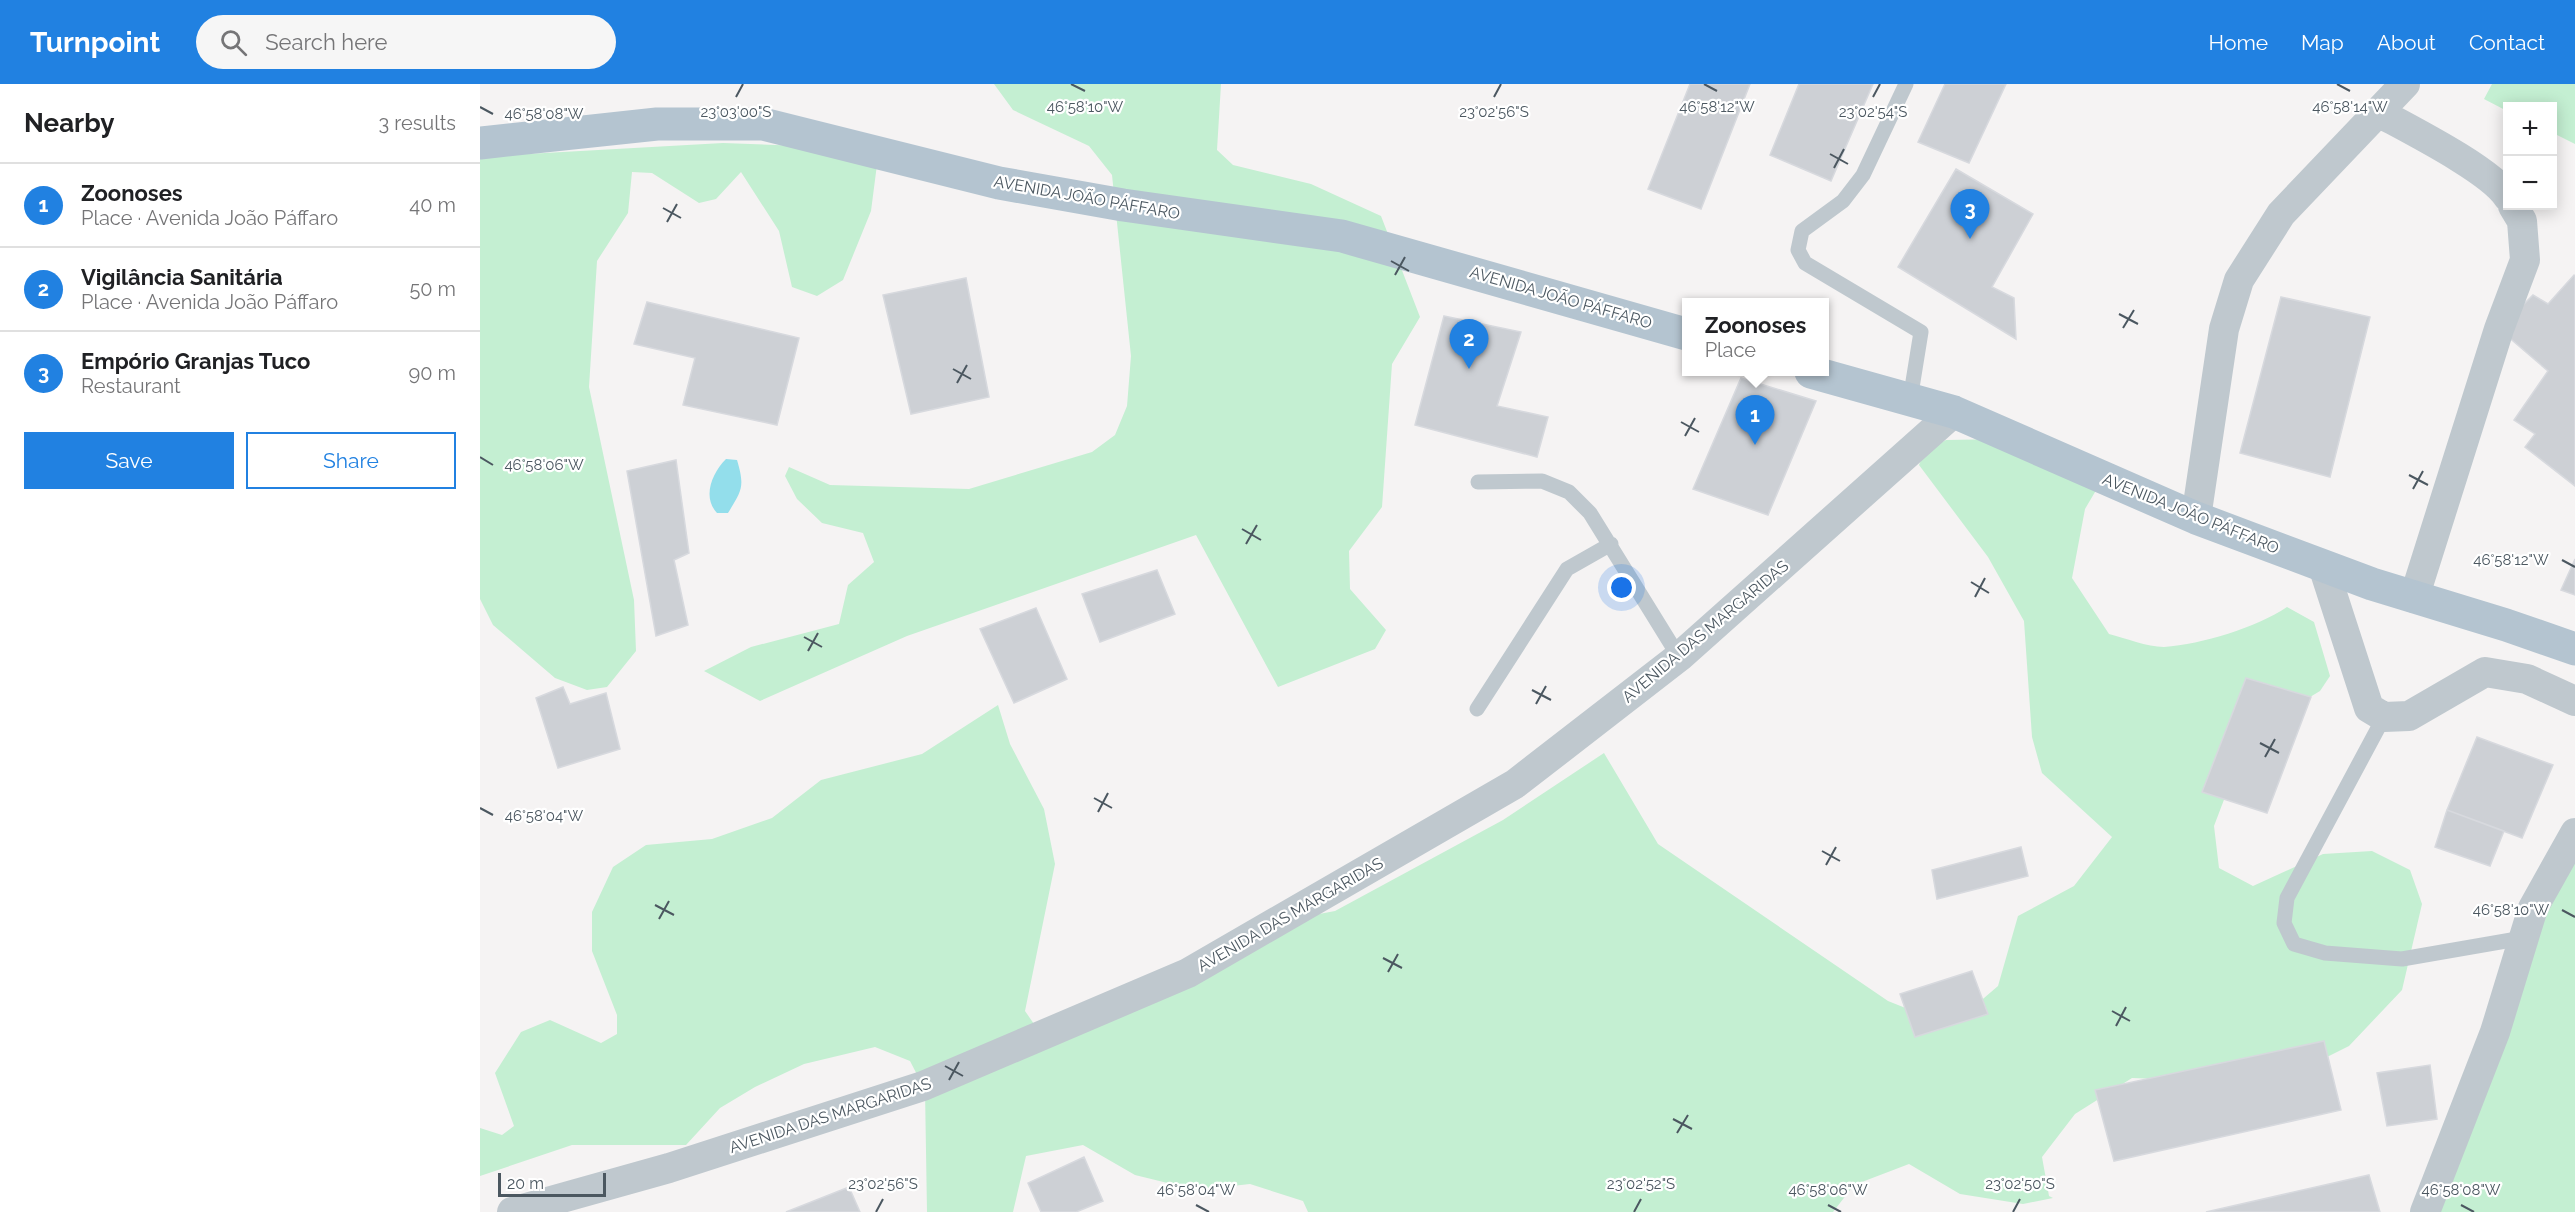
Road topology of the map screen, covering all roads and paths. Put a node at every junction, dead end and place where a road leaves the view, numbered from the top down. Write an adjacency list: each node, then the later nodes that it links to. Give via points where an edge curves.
1 (1906, 84): 9 (lane, via 1863,175 1843,201 1802,231 1798,250 1805,263 1921,332)
2 (2405, 84): 3 (street)
3 (2378, 112): 5 (street, via 2456,156); 12 (street, via 2281,214 2239,280 2224,329)
4 (480, 143): 7 (main road, AVENIDA JOÃO PÁFFARO, via 657,124 763,124 999,183 1342,236)
5 (2503, 190)
6 (2515, 210): 15 (street, via 2522,221 2525,260 2499,329)
7 (1682, 333)
8 (1824, 376): 9 (main road, AVENIDA JOÃO PÁFFARO)
9 (1910, 400): 10 (main road, AVENIDA JOÃO PÁFFARO)
10 (1954, 412): 12 (main road, AVENIDA JOÃO PÁFFARO); 17 (street, AVENIDA DAS MARGARIDAS)
11 (1478, 482): 13 (lane, via 1542,482 1569,492 1590,513)
12 (2196, 518): 14 (main road, AVENIDA JOÃO PÁFFARO)
13 (1611, 544): 17 (lane); 19 (lane, via 1567,569)
14 (2323, 566): 15 (main road, AVENIDA JOÃO PÁFFARO); 20 (street, via 2369,708)
15 (2414, 598): 16 (main road, AVENIDA JOÃO PÁFFARO)
16 (2575, 649)
17 (1679, 657): 23 (street, AVENIDA DAS MARGARIDAS, via 1515,784 1188,973 923,1086 669,1168)
18 (2575, 701): 20 (street, via 2526,679 2485,672 2409,716)
19 (1477, 709)
20 (2384, 717): 22 (lane, via 2287,898 2283,923 2294,944 2325,953 2402,959)
21 (2575, 833): 22 (street, via 2533,908)
22 (2523, 938): 24 (street, via 2495,1032)
23 (512, 1212)
24 (2425, 1212)

